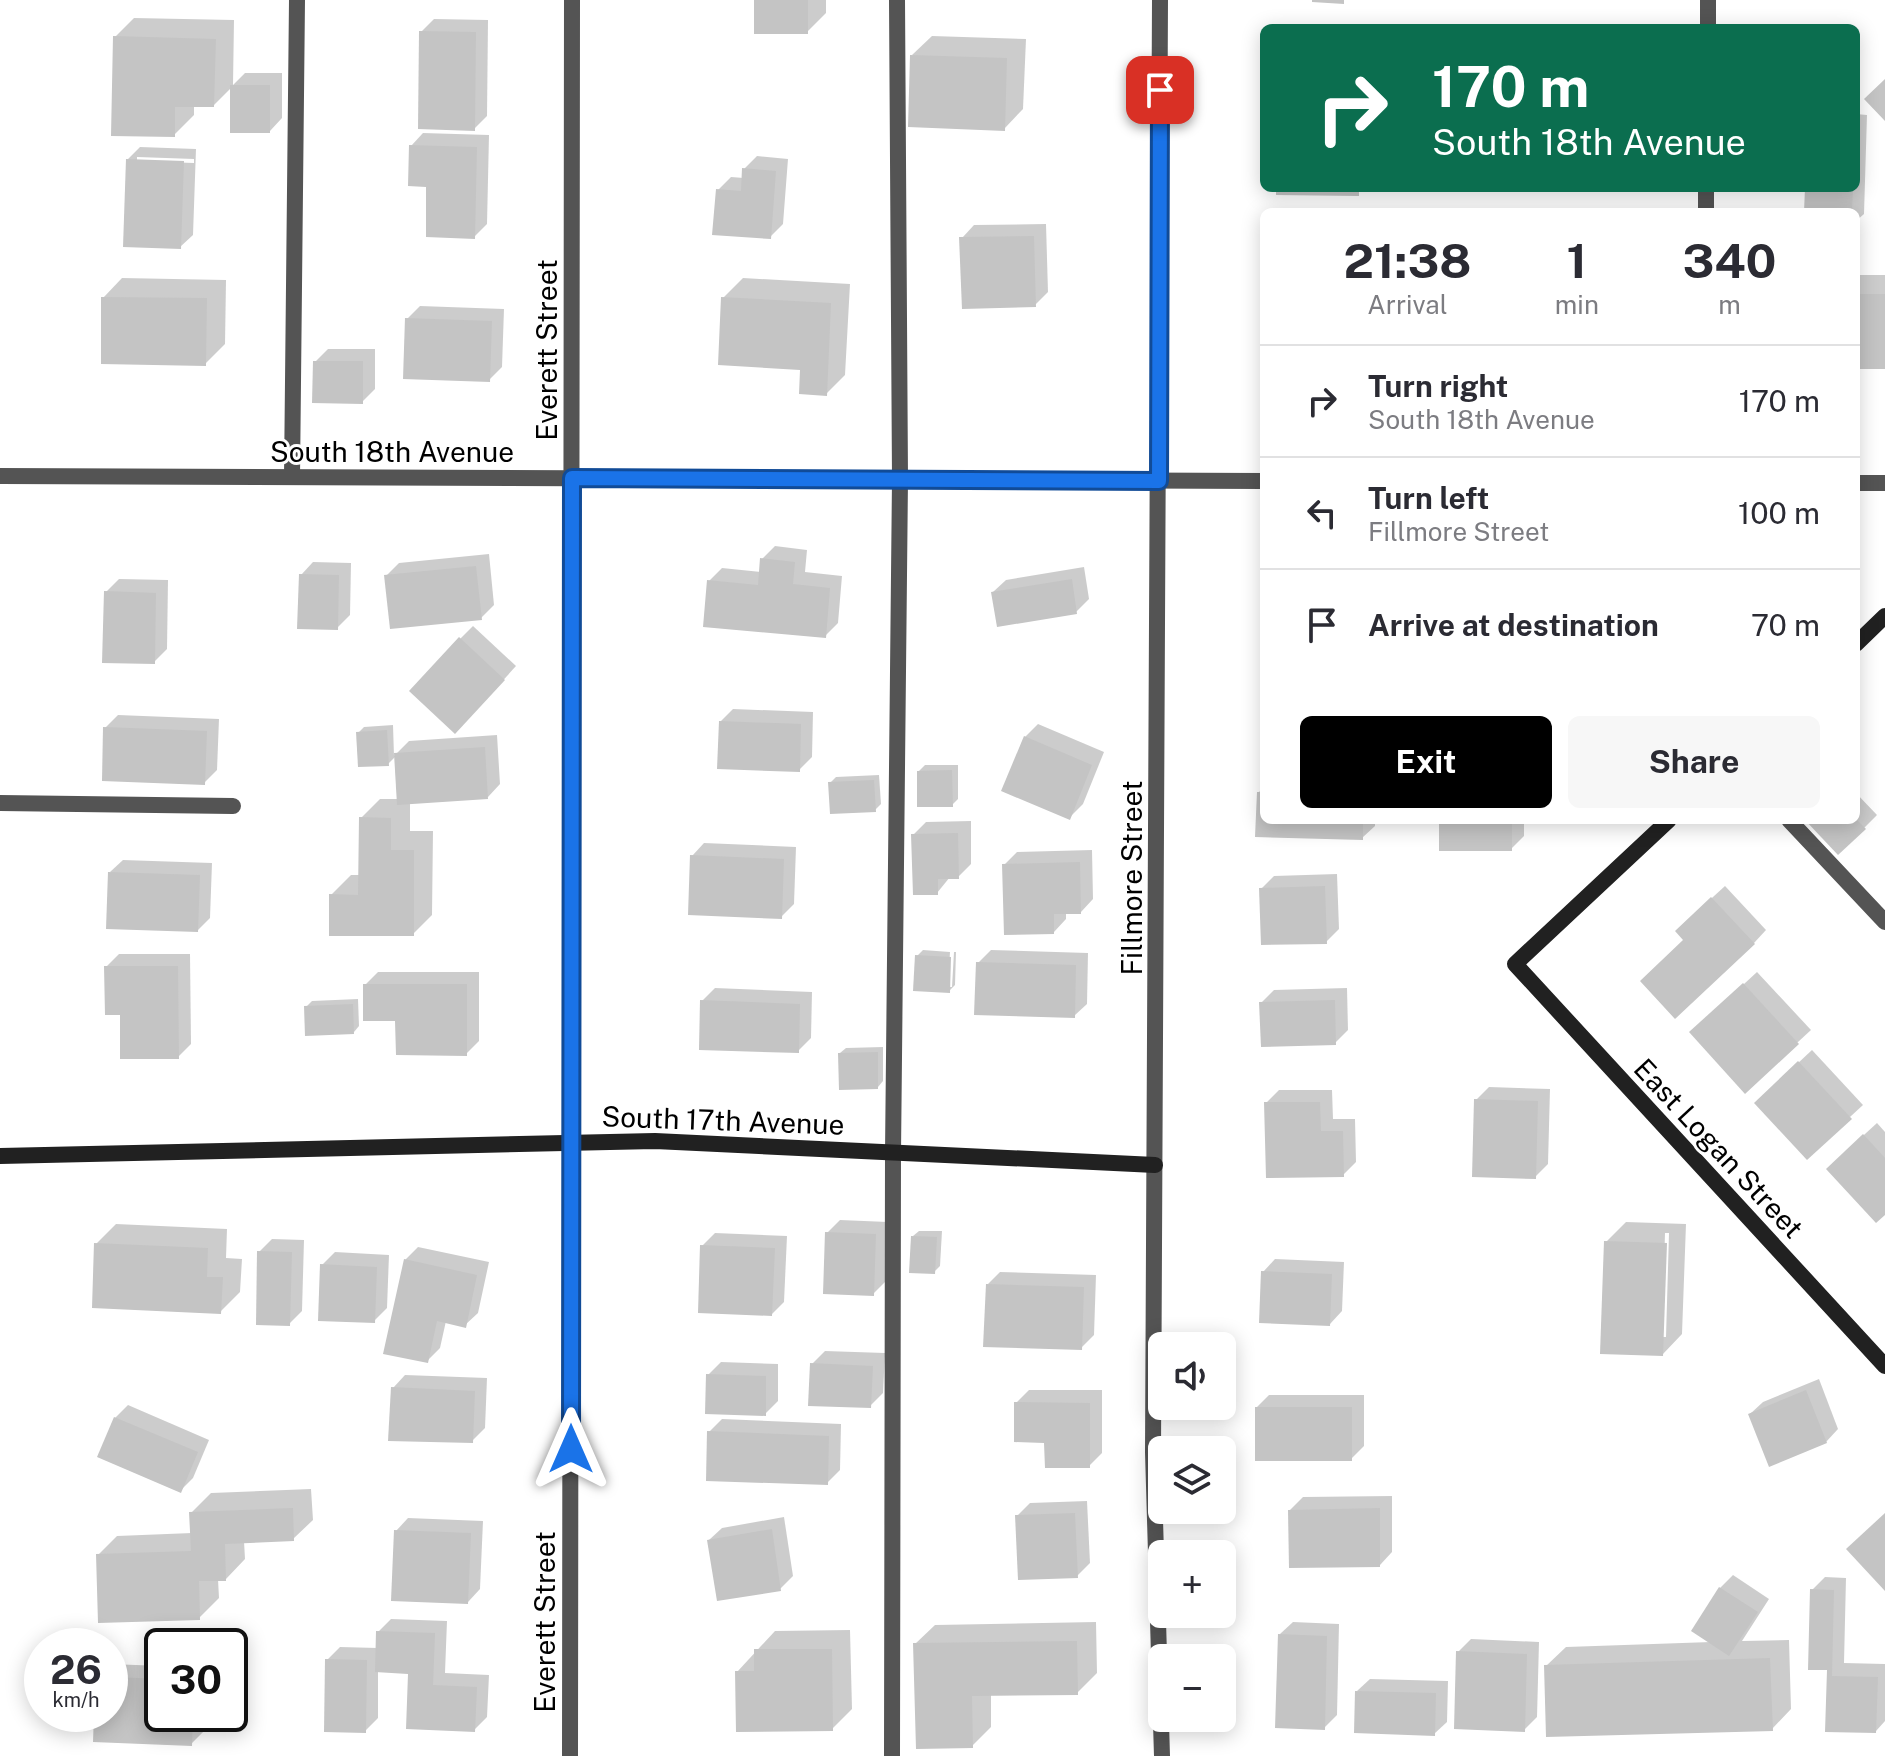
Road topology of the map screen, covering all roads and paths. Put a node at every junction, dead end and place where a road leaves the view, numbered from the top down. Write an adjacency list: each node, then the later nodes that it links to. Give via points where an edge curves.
1 (297, 0): 8 (street)
2 (572, 0): 9 (street, Everett Street)
3 (897, 0): 10 (street)
4 (1160, 0): 11 (street, Fillmore Street)
5 (1722, 0): 6 (street)
6 (1708, 14)
7 (0, 476): 8 (street, South 18th Avenue)
8 (292, 477): 9 (street, South 18th Avenue)
9 (572, 478): 10 (street, South 18th Avenue); 22 (street, Everett Street)
10 (900, 479): 11 (street, South 18th Avenue); 23 (street)
11 (1159, 481): 12 (street, South 18th Avenue); 25 (street, Fillmore Street)
12 (1260, 481)
13 (1860, 483): 14 (street)
14 (1885, 483)
15 (1885, 616): 16 (street)
16 (1860, 640)
17 (0, 803): 18 (street)
18 (233, 806)
19 (1665, 824): 26 (street, East Logan Street, via 1515,964)
20 (1793, 824): 21 (street)
21 (1885, 922)
22 (571, 1142): 23 (street, South 17th Avenue); 24 (street, South 17th Avenue); 27 (street, Everett Street)
23 (893, 1153): 25 (street, South 17th Avenue); 28 (street)
24 (0, 1156)
25 (1155, 1165): 29 (street, Fillmore Street, via 1153,1452)
26 (1885, 1366)
27 (570, 1756)
28 (892, 1756)
29 (1162, 1756)

